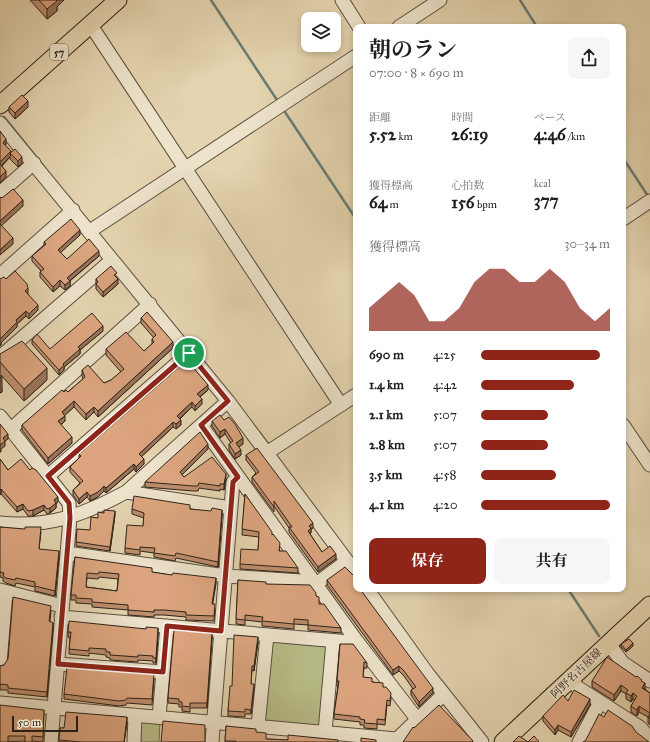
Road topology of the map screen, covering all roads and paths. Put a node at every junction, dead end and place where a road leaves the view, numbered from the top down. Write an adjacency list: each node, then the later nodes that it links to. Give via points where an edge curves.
1 (102, 0): 9 (main road, 57)
2 (118, 0): 5 (main road, 57)
3 (342, 0): 6 (street)
4 (440, 0): 7 (street)
5 (90, 24): 10 (main road, 57); 13 (street)
6 (357, 24)
7 (404, 24)
8 (353, 58): 13 (street)
9 (0, 91)
10 (0, 105)
11 (0, 123): 12 (street)
12 (34, 163): 14 (street); 16 (street)
13 (185, 167): 18 (street); 26 (street)
14 (0, 193)
15 (650, 201): 17 (street)
16 (73, 210): 18 (street); 20 (street)
17 (626, 217)
18 (90, 231): 19 (street)
19 (112, 260): 21 (street); 23 (street)
20 (0, 275)
21 (150, 304): 22 (street); 29 (street)
22 (189, 353): 25 (street); 33 (street)
23 (0, 357)
24 (353, 397): 26 (street)
25 (228, 401): 28 (street); 31 (street)
26 (341, 405): 31 (street)
27 (0, 416): 29 (street)
28 (201, 425): 34 (street); 35 (street)
29 (11, 429): 33 (street)
30 (626, 429): 32 (street)
31 (268, 452): 40 (street)
32 (650, 465)
33 (48, 476): 37 (street, via 69,503)
34 (238, 477): 36 (street, via 233,482); 43 (street)
35 (126, 492): 36 (street); 37 (street)
36 (231, 508): 42 (street)
37 (70, 518): 38 (street, via 36,524); 39 (street)
38 (0, 523)
39 (66, 553): 42 (street); 47 (street)
40 (347, 561): 41 (street); 43 (street)
41 (353, 569)
42 (226, 576): 43 (street); 49 (street)
43 (316, 583): 51 (street)
44 (3, 591): 47 (street); 54 (street)
45 (369, 592): 59 (street)
46 (650, 605): 53 (main road, 阿野名古屋線)
47 (62, 612): 48 (street); 55 (street)
48 (167, 626): 49 (street); 56 (street)
49 (221, 631): 50 (street); 66 (street)
50 (267, 635): 52 (street); 67 (street)
51 (356, 640): 52 (street); 65 (street)
52 (333, 641): 68 (street)
53 (608, 643): 57 (main road, 阿野名古屋線); 58 (street, via 623,663)
54 (0, 663)
55 (58, 664): 56 (street); 62 (street)
56 (163, 672): 64 (street)
57 (572, 679): 60 (street, via 577,687); 75 (main road, 阿野名古屋線)
58 (650, 681)
59 (444, 694): 65 (street); 74 (street)
60 (600, 702): 69 (street, via 641,728); 76 (street)
61 (0, 703): 62 (street)
62 (54, 708): 63 (street); 71 (street)
63 (135, 715): 64 (street); 72 (street)
64 (159, 717): 66 (street)
65 (417, 719): 70 (street)
66 (214, 722): 67 (street); 73 (street)
67 (258, 726): 68 (street)
68 (325, 732): 70 (street)
69 (650, 739)
70 (395, 740)
71 (51, 742)
72 (134, 742)
73 (212, 742)
74 (482, 742)
75 (503, 742)
76 (579, 742)

